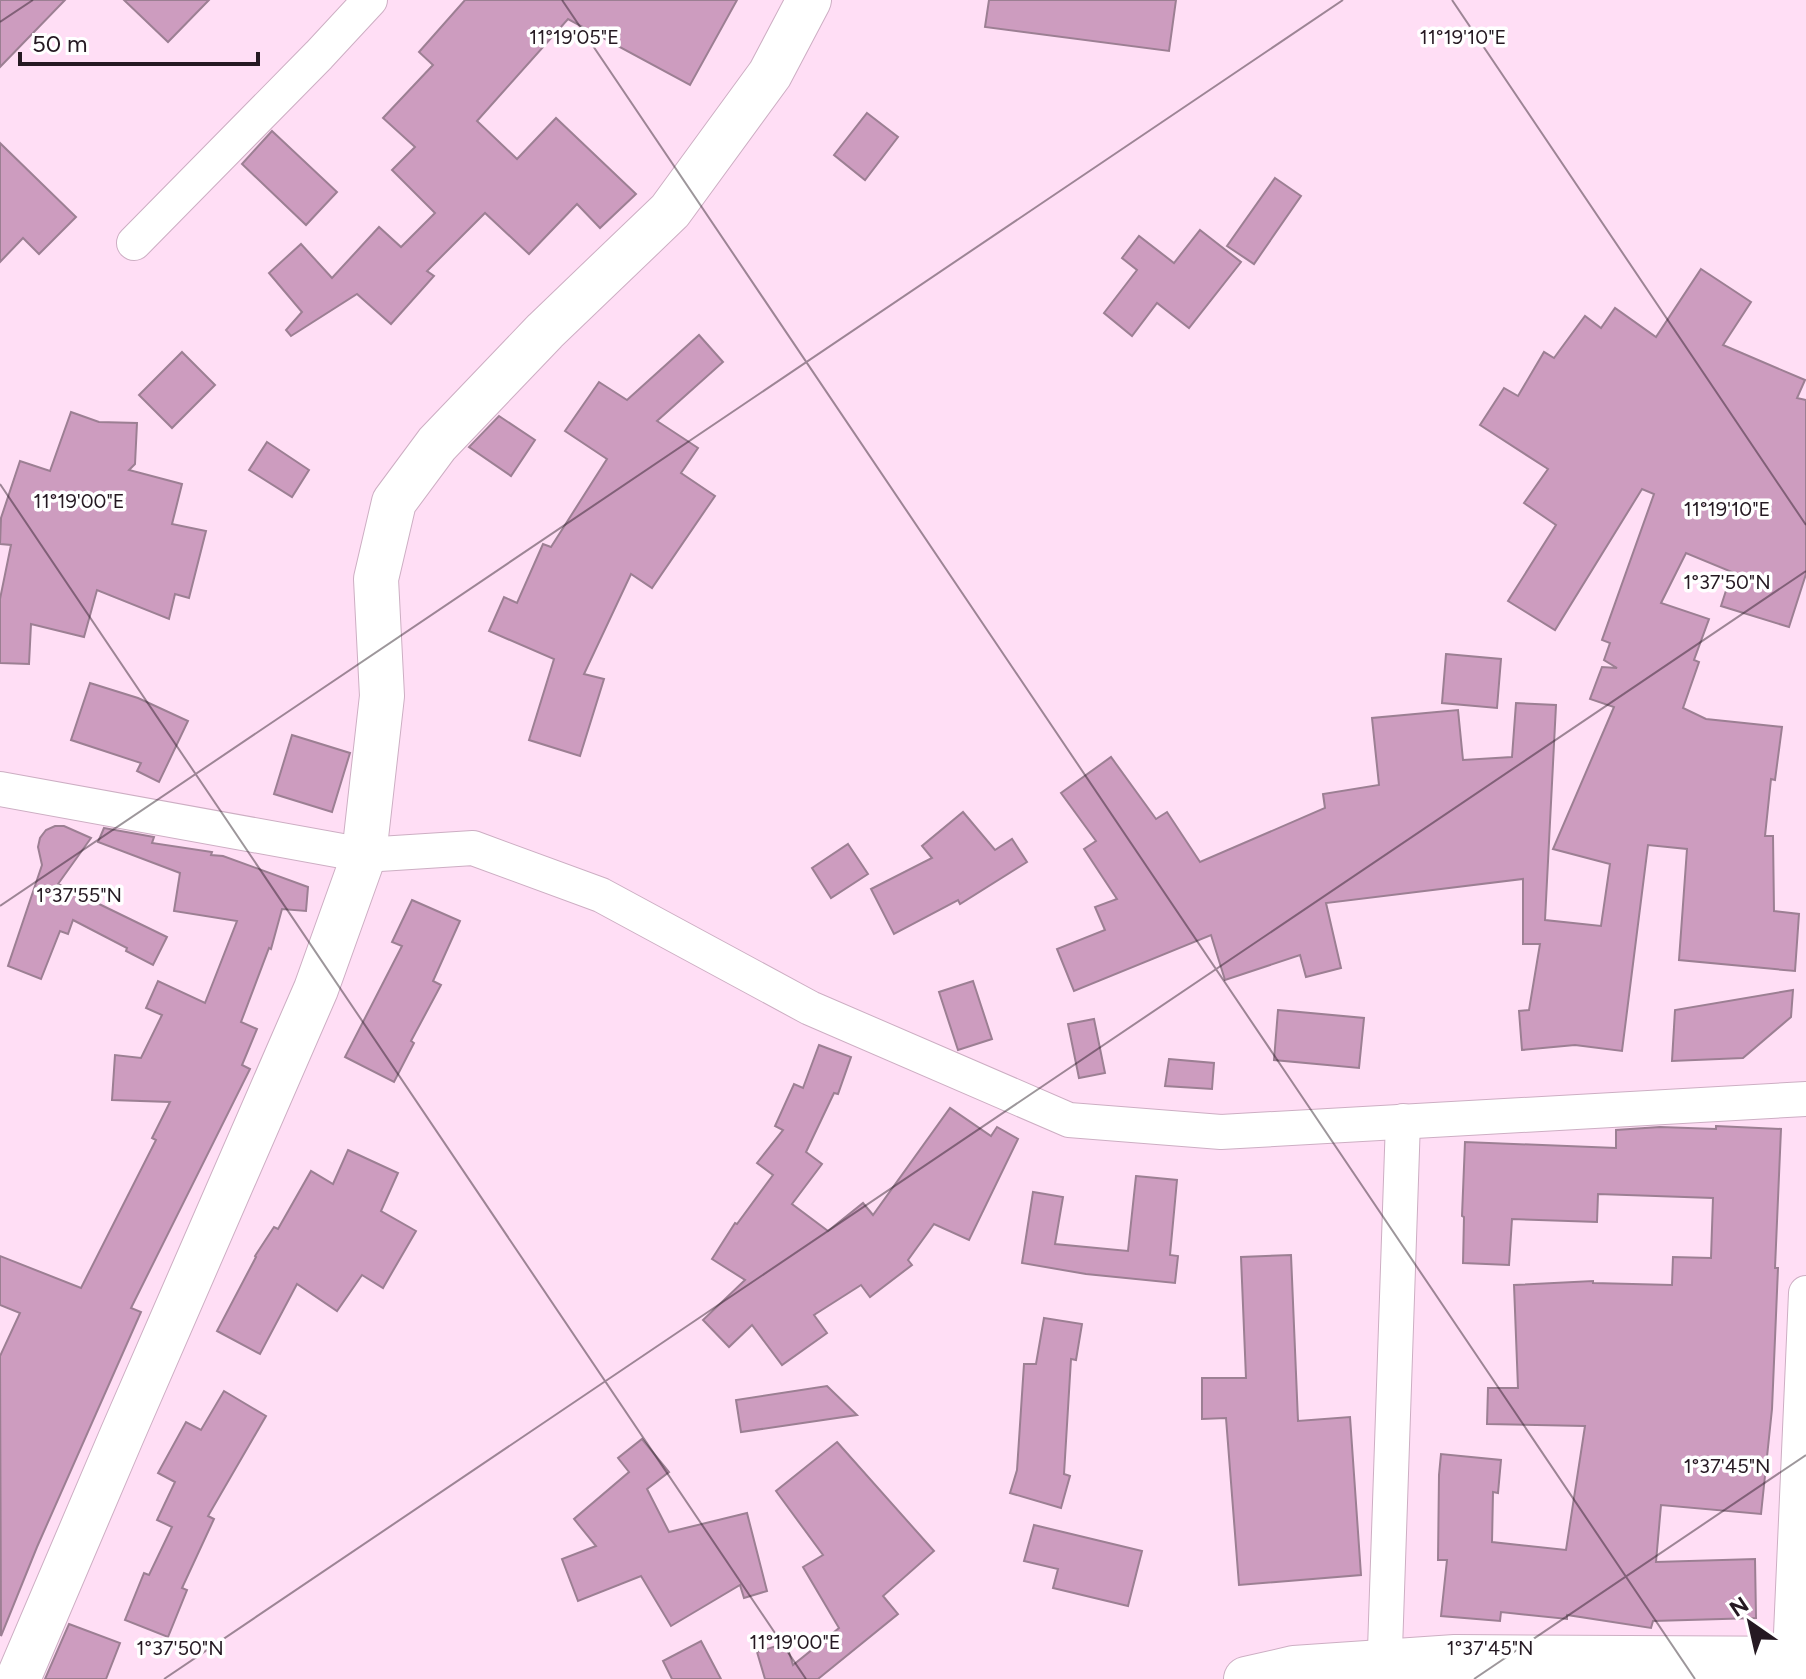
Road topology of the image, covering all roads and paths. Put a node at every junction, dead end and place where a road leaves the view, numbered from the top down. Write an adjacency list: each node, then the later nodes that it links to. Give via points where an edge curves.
1 (370, 0): 3 (street)
2 (809, 0): 5 (street, via 770,74 670,211 448,433 394,502 376,579 382,696)
3 (134, 243)
4 (0, 789): 5 (street)
5 (364, 855): 7 (street, via 473,848 601,895 810,1008 1069,1120 1221,1132); 11 (street, via 316,989)
6 (1806, 1099): 7 (street)
7 (1403, 1121): 10 (street)
8 (1806, 1293): 9 (street)
9 (1795, 1665): 10 (street, via 1455,1657)
10 (1385, 1670): 12 (street, via 1294,1668)
11 (18, 1679)
12 (1246, 1679)

